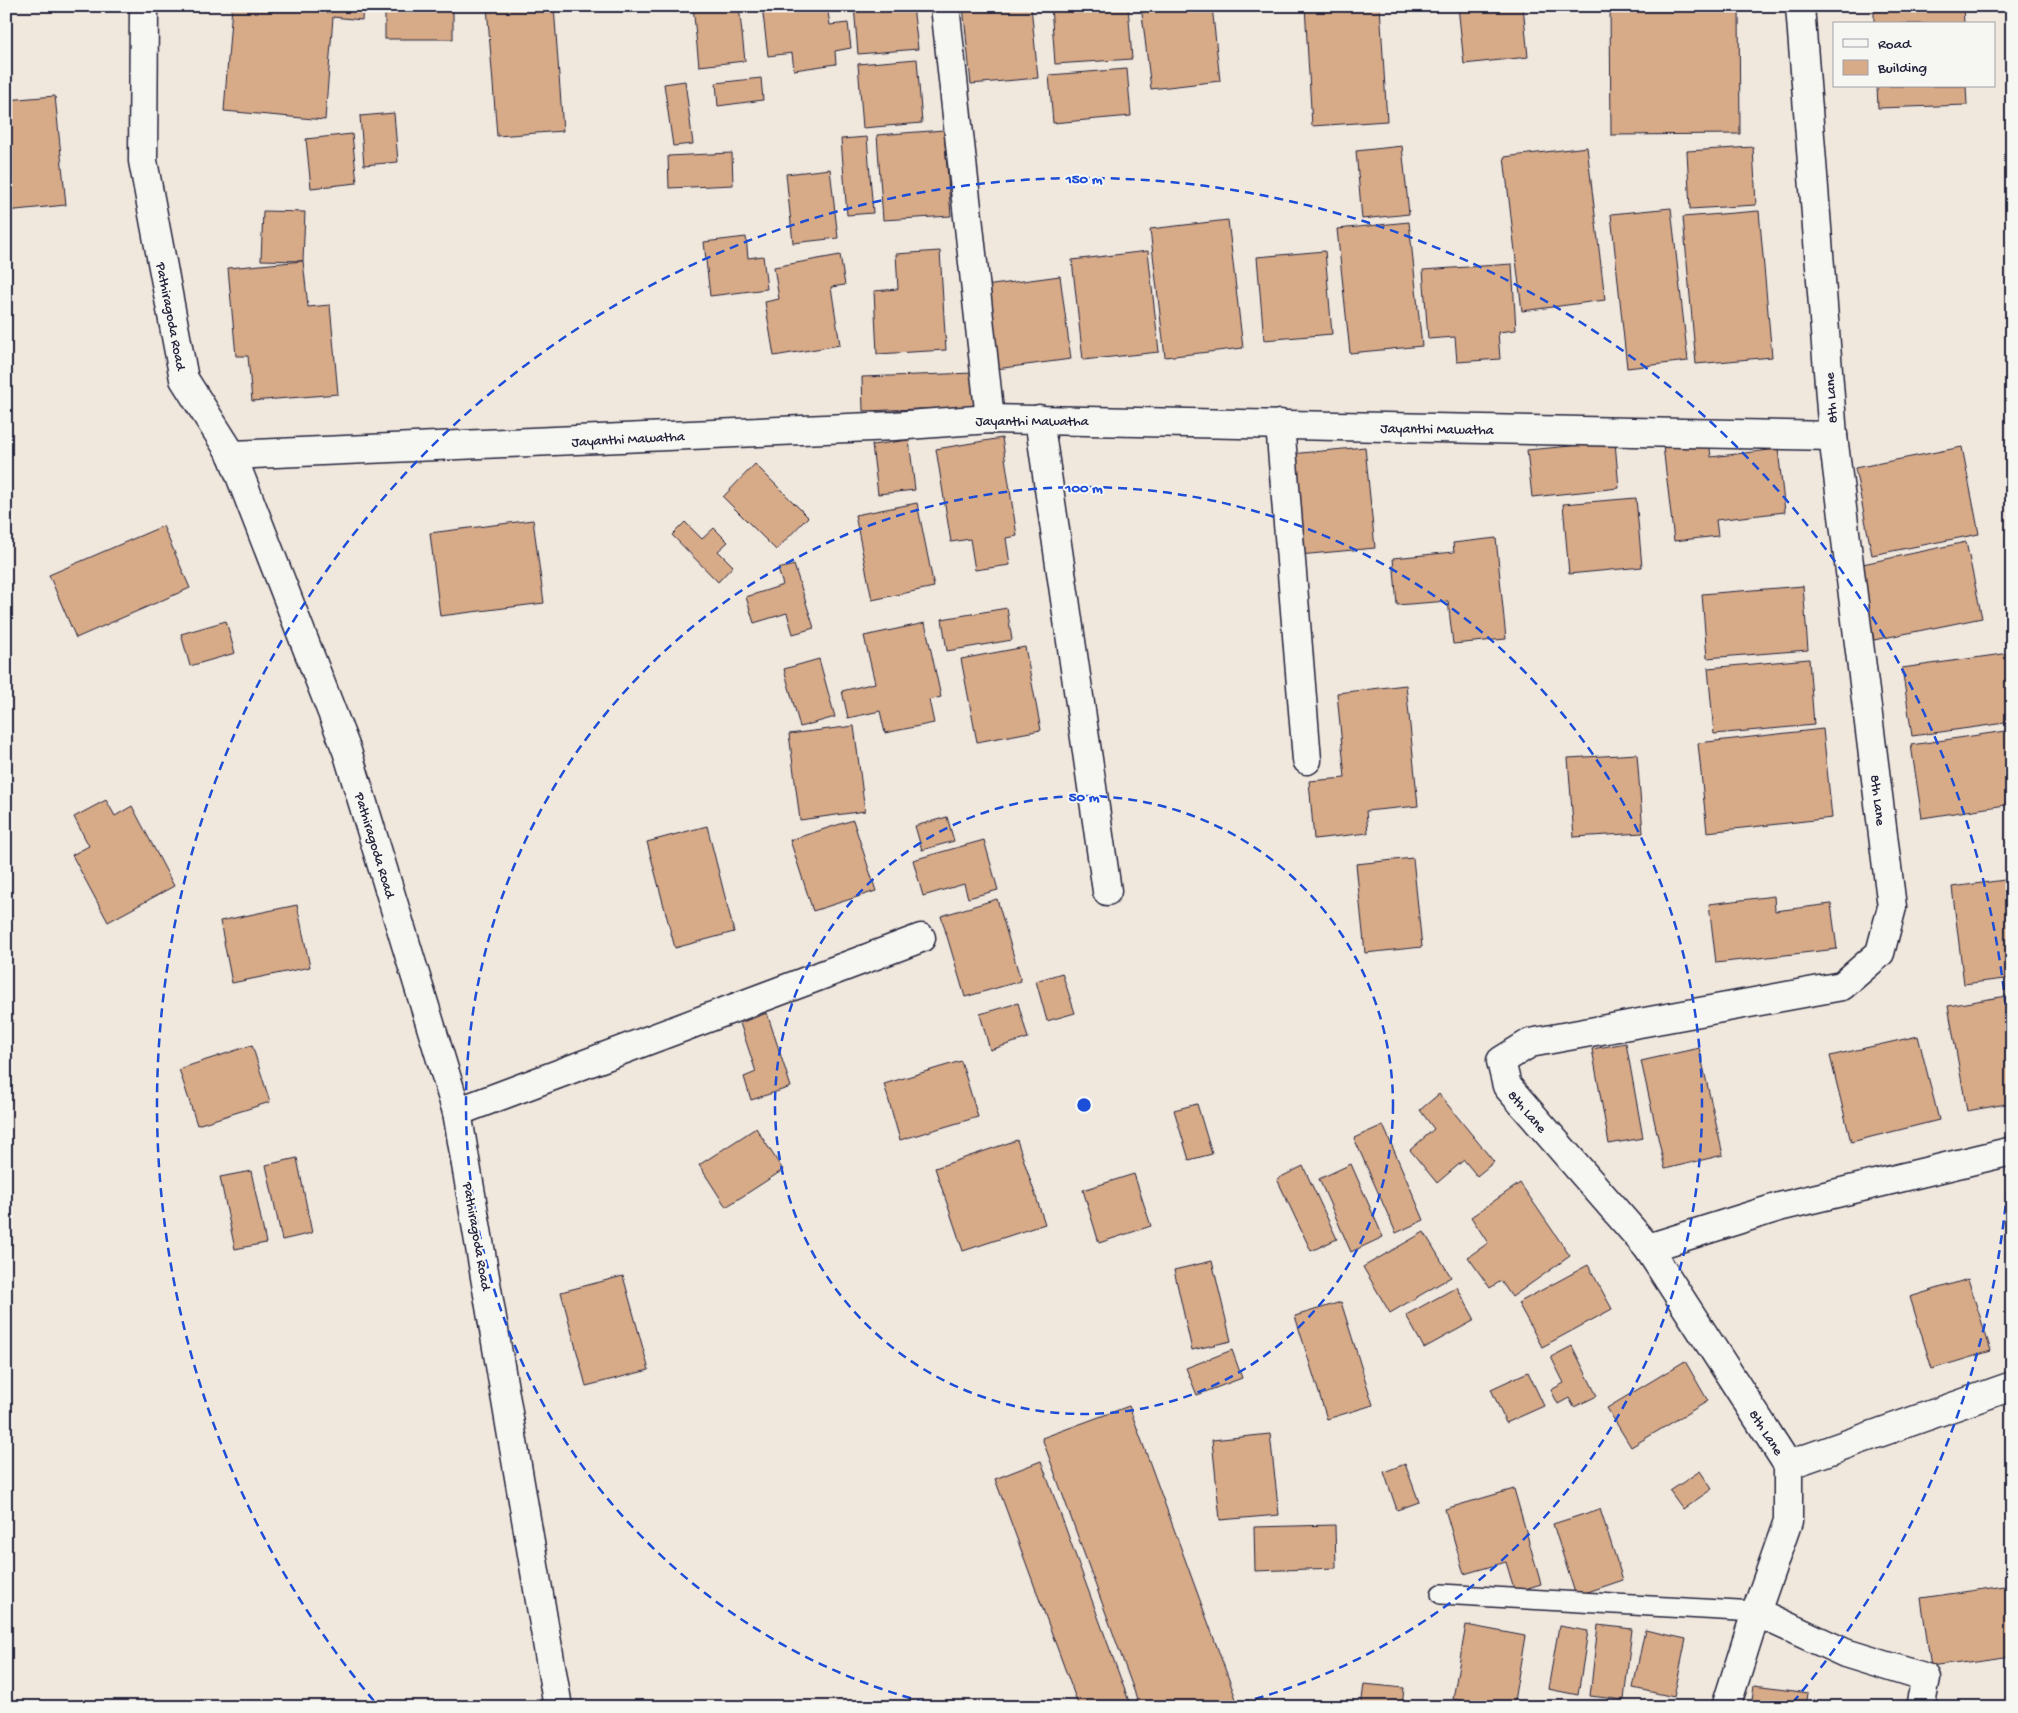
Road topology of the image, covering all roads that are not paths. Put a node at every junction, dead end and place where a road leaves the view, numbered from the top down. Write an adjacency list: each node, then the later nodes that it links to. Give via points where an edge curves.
1 (144, 6): 8 (street, Pathiragoda Road, via 143,161 184,379)
2 (945, 6): 4 (street)
3 (1800, 6): 7 (street, 8th Lane)
4 (990, 419): 5 (street, Jayanthi Mawatha); 8 (street, Jayanthi Mawatha)
5 (1039, 419): 6 (street, Jayanthi Mawatha); 10 (street)
6 (1280, 424): 7 (street, Jayanthi Mawatha); 9 (street)
7 (1833, 436): 14 (street, 8th Lane, via 1892,907 1880,953 1842,986 1530,1043 1501,1061 1507,1086)
8 (232, 455): 12 (street, Pathiragoda Road, via 347,751)
9 (1307, 760)
10 (1107, 891)
11 (921, 938): 12 (street)
12 (457, 1112): 19 (street, Pathiragoda Road)
13 (2012, 1151): 14 (street, via 1779,1207)
14 (1648, 1248): 16 (street, 8th Lane)
15 (2012, 1386): 16 (street, 8th Lane)
16 (1788, 1464): 18 (street, 8th Lane, via 1788,1521)
17 (1441, 1594): 18 (lane)
18 (1756, 1612): 20 (street, 8th Lane); 21 (street, via 1845,1653 1926,1678)
19 (558, 1707)
20 (1726, 1707)
21 (1920, 1707)

